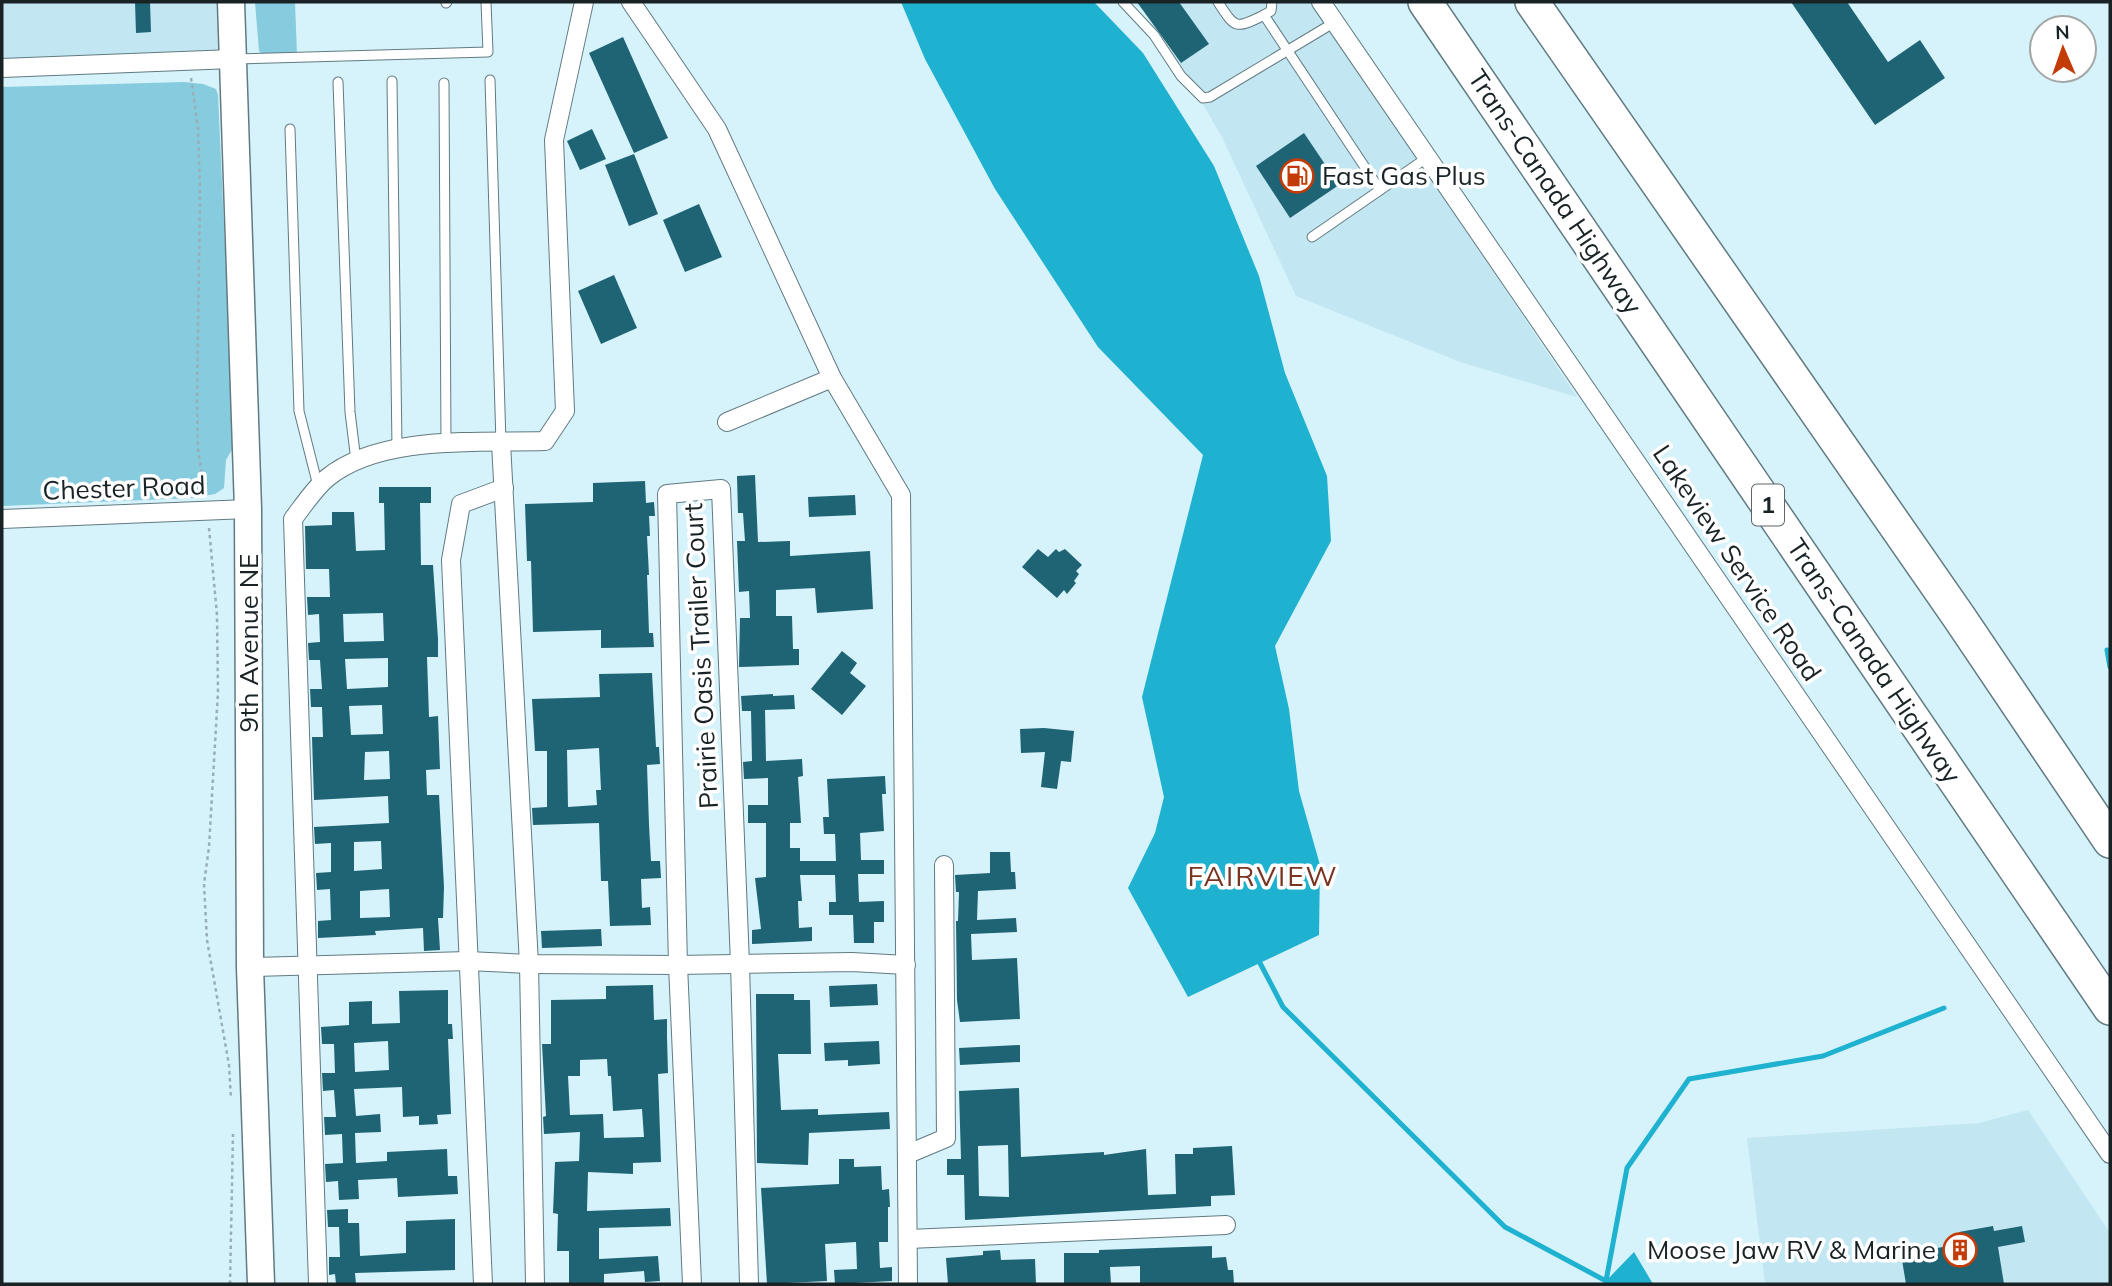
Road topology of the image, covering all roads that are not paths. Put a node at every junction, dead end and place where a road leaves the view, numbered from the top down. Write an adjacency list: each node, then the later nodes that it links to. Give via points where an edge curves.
1 (231, 2): 14 (street, 9th Avenue NE)
2 (486, 2): 14 (lane, via 488,52)
3 (584, 2): 27 (street, via 554,140 565,411 545,441)
4 (631, 2): 24 (street, via 717,129)
5 (1123, 2): 13 (lane, via 1203,98)
6 (1218, 2): 11 (lane, via 1237,25)
7 (1272, 2): 11 (lane, via 1271,11)
8 (1321, 2): 12 (street, Lakeview Service Road)
9 (1425, 2): 43 (highway, Trans-Canada Highway / 1)
10 (1532, 2): 34 (highway)
11 (1264, 15): 13 (lane)
12 (1335, 22): 13 (lane); 21 (street, Lakeview Service Road)
13 (1287, 50): 22 (lane)
14 (233, 59): 15 (street); 32 (street, 9th Avenue NE)
15 (2, 68)
16 (490, 80): 27 (lane)
17 (392, 81): 28 (lane)
18 (338, 82): 29 (lane, via 349,412)
19 (444, 83): 26 (lane)
20 (290, 129): 30 (lane, via 299,411)
21 (1427, 157): 22 (lane); 45 (street, Lakeview Service Road)
22 (1380, 190): 23 (lane)
23 (1312, 237)
24 (832, 378): 25 (street); 41 (street, via 901,495)
25 (727, 422)
26 (446, 443): 27 (street); 28 (street)
27 (501, 443): 31 (street)
28 (397, 448): 29 (street)
29 (356, 461): 30 (street)
30 (319, 488): 39 (street, via 293,519)
31 (504, 488): 36 (street, via 461,504 451,560); 37 (street)
32 (248, 509): 33 (street, Chester Road); 42 (street, 9th Avenue NE)
33 (2, 519)
34 (2110, 841)
35 (944, 865): 44 (street, via 946,1138)
36 (468, 961): 37 (street); 39 (street); 50 (street)
37 (529, 964): 40 (street); 51 (street)
38 (740, 964): 40 (street); 40 (street, Prairie Oasis Trailer Court, via 721,489 667,494); 41 (street); 53 (street, Prairie Oasis Trailer Court)
39 (308, 965): 42 (street); 49 (street)
40 (678, 965): 52 (street, Prairie Oasis Trailer Court)
41 (906, 965): 44 (street)
42 (250, 967): 48 (street, 9th Avenue NE)
43 (2110, 1007)
44 (908, 1154): 47 (street)
45 (2110, 1154)
46 (1226, 1225): 47 (street)
47 (909, 1239): 54 (street)
48 (261, 1284)
49 (318, 1284)
50 (483, 1284)
51 (535, 1284)
52 (692, 1284)
53 (749, 1284)
54 (908, 1284)

